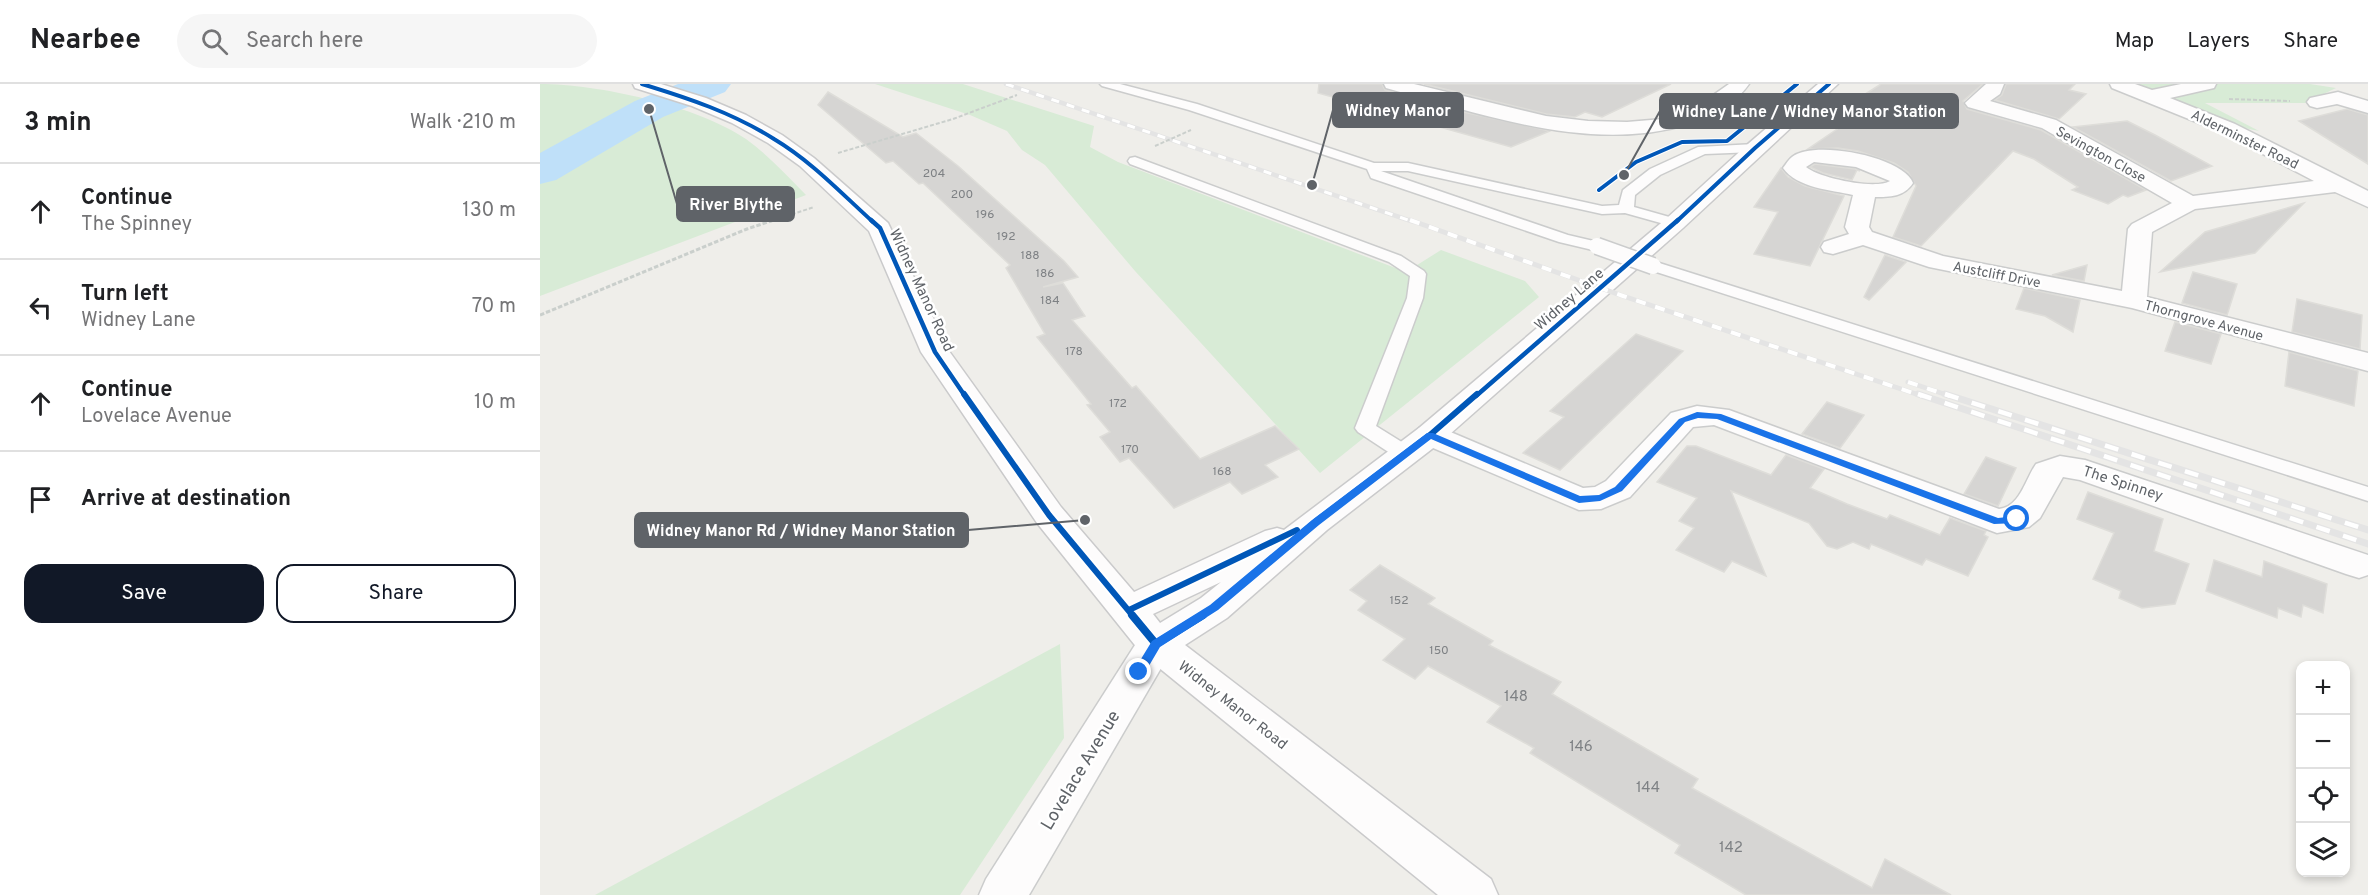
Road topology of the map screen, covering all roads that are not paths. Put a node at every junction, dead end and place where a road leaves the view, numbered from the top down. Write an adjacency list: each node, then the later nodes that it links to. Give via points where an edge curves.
1 (642, 84): 32 (street, Widney Manor Road, via 688,97 775,139 807,162 880,228 935,352 1049,515)
2 (1106, 84): 14 (lane, via 1193,107)
3 (1393, 84): 4 (street, via 1555,124 1627,128 1700,113)
4 (1740, 84)
5 (1829, 84): 12 (street, Widney Lane)
6 (1995, 84): 20 (street, Sevington Close, via 1993,90 1968,108 2049,124)
7 (2119, 84): 9 (street, Alderminster Road)
8 (2207, 84): 9 (street)
9 (2152, 96): 15 (street, Alderminster Road, via 2228,128)
10 (2317, 102): 11 (street, via 2340,94)
11 (2368, 106)
12 (1755, 148): 17 (lane, via 1703,150 1655,172); 22 (street, Widney Lane)
13 (1135, 161): 27 (lane, via 1395,260 1418,274 1415,298 1365,428)
14 (1373, 167): 19 (lane, via 1408,167); 28 (lane, bridge, via 1376,175 1564,239 1597,246)
15 (2336, 185): 18 (street, Alderminster Road); 20 (street, Thorngrove Avenue)
16 (1865, 191): 23 (street, via 1857,227)
17 (1628, 193): 19 (lane); 21 (lane)
18 (2368, 200)
19 (1569, 201): 21 (lane, via 1602,210)
20 (2189, 203): 25 (street, Thorngrove Avenue, via 2140,229)
21 (1626, 210): 22 (lane)
22 (1675, 223): 27 (street, Widney Lane)
23 (1863, 237): 24 (street); 25 (street, Austcliff Drive, via 1938,262)
24 (1833, 247)
25 (2134, 301): 26 (street, Thorngrove Avenue)
26 (2368, 362)
27 (1418, 445): 29 (street, Widney Lane); 30 (street, The Spinney, via 1579,499 1600,498 1618,489 1682,420 1697,415 1718,416 1998,521 2017,519 2028,510 2047,471 2060,466 2085,470)
28 (2368, 494)
29 (1315, 522): 31 (street, Widney Lane); 32 (street, Widney Lane)
30 (2359, 565)
31 (1214, 608): 33 (street, Widney Lane); 34 (street, Widney Lane, via 1197,653)
32 (1129, 610): 33 (street, Widney Manor Road)
33 (1156, 644): 34 (street, Widney Manor Road); 35 (street, Lovelace Avenue)
34 (1198, 678): 36 (street, Widney Manor Road)
35 (1003, 895)
36 (1474, 895)

